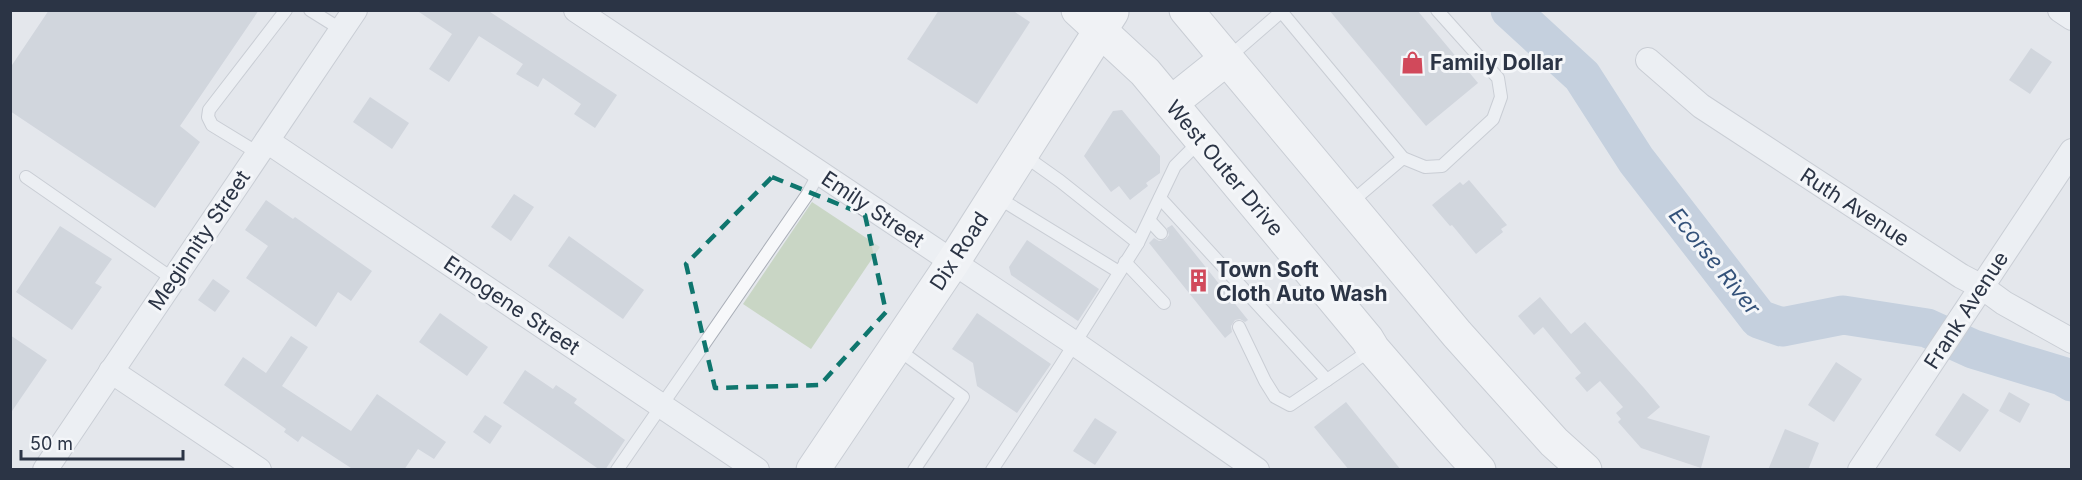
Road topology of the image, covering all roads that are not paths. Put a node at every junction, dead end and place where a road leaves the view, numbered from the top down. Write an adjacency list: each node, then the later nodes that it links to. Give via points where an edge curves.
1 (286, 10): 15 (lane, via 209,110 212,125)
2 (310, 10): 10 (lane)
3 (576, 10): 19 (street, Emily Street)
4 (1186, 10): 11 (main road)
5 (1437, 10): 18 (lane, via 1498,78 1501,97 1493,119 1442,166 1425,167)
6 (2060, 10): 9 (street)
7 (1281, 11): 11 (lane); 18 (lane)
8 (1097, 17): 13 (main road, West Outer Drive); 17 (main road, Dix Road)
9 (2072, 18)
10 (348, 20): 15 (street, Meginnity Street)
11 (1226, 59): 13 (main road); 23 (main road)
12 (1648, 60): 30 (street, Ruth Avenue, via 1701,106)
13 (1171, 103): 14 (main road, West Outer Drive)
14 (1202, 139): 22 (lane, via 1175,166); 36 (main road, West Outer Drive)
15 (262, 147): 29 (street, Meginnity Street); 39 (street, Emogene Street)
16 (2072, 151): 30 (street, Frank Avenue)
17 (1021, 154): 21 (main road, Dix Road); 26 (lane)
18 (1403, 158): 23 (lane)
19 (819, 173): 27 (street, Emily Street); 39 (lane)
20 (26, 177): 29 (lane)
21 (994, 196): 27 (main road, Dix Road); 28 (lane)
22 (1160, 198): 24 (lane); 38 (lane)
23 (1348, 205): 40 (main road, via 1457,334)
24 (1150, 221): 25 (lane); 26 (lane)
25 (1161, 233)
26 (1138, 243): 28 (lane)
27 (953, 262): 34 (street, Emily Street); 35 (main road, Dix Road)
28 (1122, 267): 31 (lane); 34 (lane)
29 (173, 279): 37 (street, Meginnity Street)
30 (1982, 287): 33 (street, Ruth Avenue); 50 (street, Frank Avenue)
31 (1164, 303)
32 (1239, 327): 38 (lane, via 1275,397 1290,405)
33 (2072, 341)
34 (1074, 343): 47 (lane); 48 (street, Emily Street)
35 (895, 347): 45 (main road, Dix Road); 46 (lane, via 963,397)
36 (1373, 349): 38 (lane); 49 (main road, West Outer Drive)
37 (111, 371): 41 (street, Meginnity Street); 42 (street)
38 (1327, 380)
39 (661, 405): 43 (lane); 44 (street, Emogene Street)
40 (1578, 467)
41 (45, 470)
42 (259, 470)
43 (617, 470)
44 (757, 470)
45 (813, 470)
46 (914, 470)
47 (992, 470)
48 (1257, 470)
49 (1479, 470)
50 (1860, 470)

